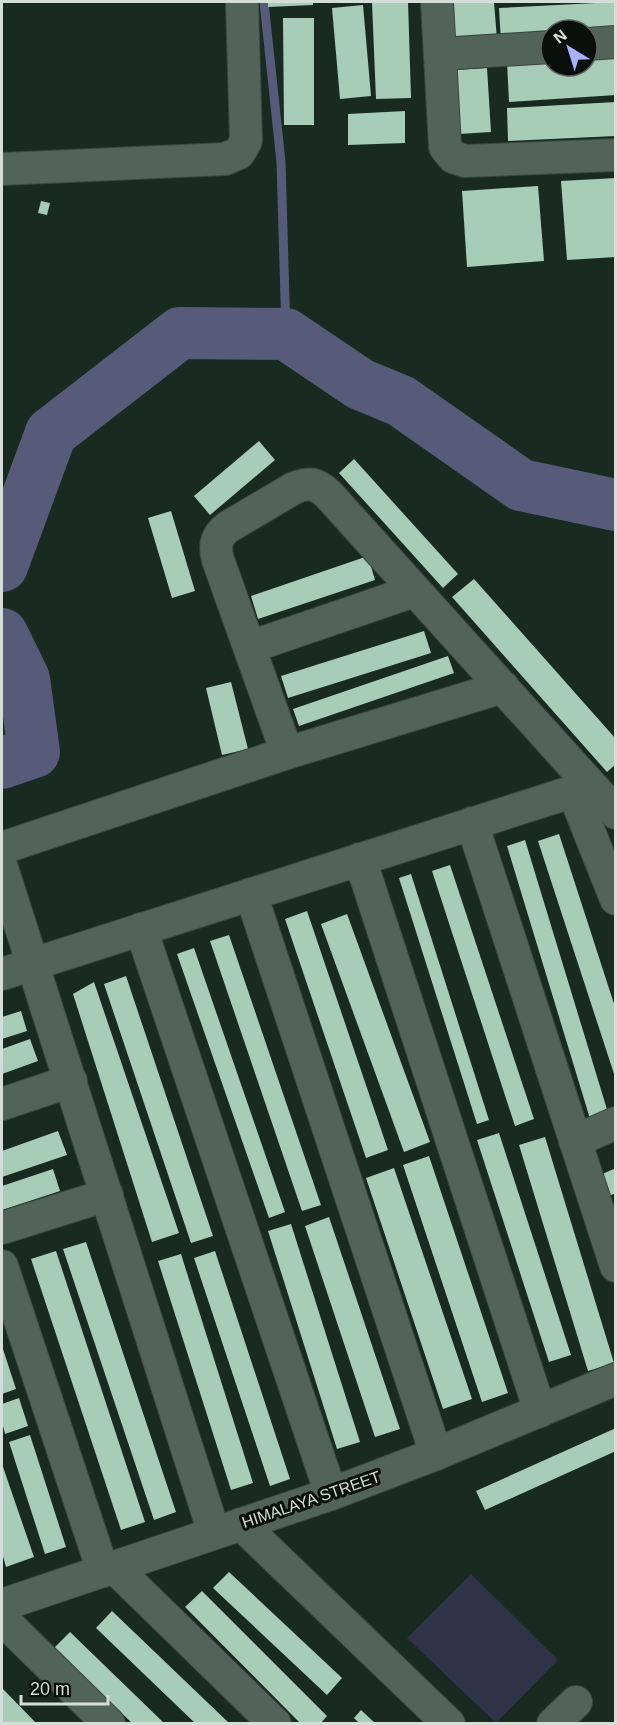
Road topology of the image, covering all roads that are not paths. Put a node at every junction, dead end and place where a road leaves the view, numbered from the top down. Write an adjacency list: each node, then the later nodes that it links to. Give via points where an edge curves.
1 (242, 2): 8 (street, via 246,141 239,153 225,159)
2 (437, 2): 6 (street)
3 (615, 42): 4 (street)
4 (599, 43)
5 (539, 47): 6 (street)
6 (440, 54): 7 (street, via 446,147 453,157 465,162)
7 (615, 155)
8 (2, 169)
9 (414, 591): 10 (street); 10 (street, via 328,494 314,484 304,484 228,527 216,542 218,560); 11 (street)
10 (250, 647): 12 (street)
11 (503, 687): 12 (street); 13 (street)
12 (287, 753): 16 (street)
13 (582, 788): 14 (street); 15 (street); 20 (street)
14 (615, 813)
15 (472, 823): 17 (street); 27 (street)
16 (2, 848)
17 (360, 859): 19 (street); 33 (street)
18 (2, 868): 22 (street)
19 (251, 894): 21 (street); 34 (street)
20 (615, 899)
21 (141, 929): 22 (street); 35 (street)
22 (33, 964): 23 (street); 24 (street)
23 (2, 974)
24 (71, 1081): 25 (street); 28 (street)
25 (2, 1104)
26 (615, 1123): 27 (street)
27 (575, 1141): 30 (street)
28 (107, 1195): 29 (street); 36 (street)
29 (2, 1228)
30 (614, 1255)
31 (2, 1266): 37 (street)
32 (615, 1379): 33 (street, HIMALAYA STREET)
33 (540, 1411): 34 (street, HIMALAYA STREET)
34 (436, 1454): 35 (street, HIMALAYA STREET)
35 (331, 1494): 36 (street, HIMALAYA STREET)
36 (228, 1528): 37 (street, HIMALAYA STREET); 43 (street)
37 (108, 1569): 38 (street, HIMALAYA STREET); 42 (street)
38 (2, 1605)
39 (2, 1619): 41 (street)
40 (576, 1702): 44 (street)
41 (109, 1724)
42 (275, 1724)
43 (449, 1724)
44 (553, 1724)

